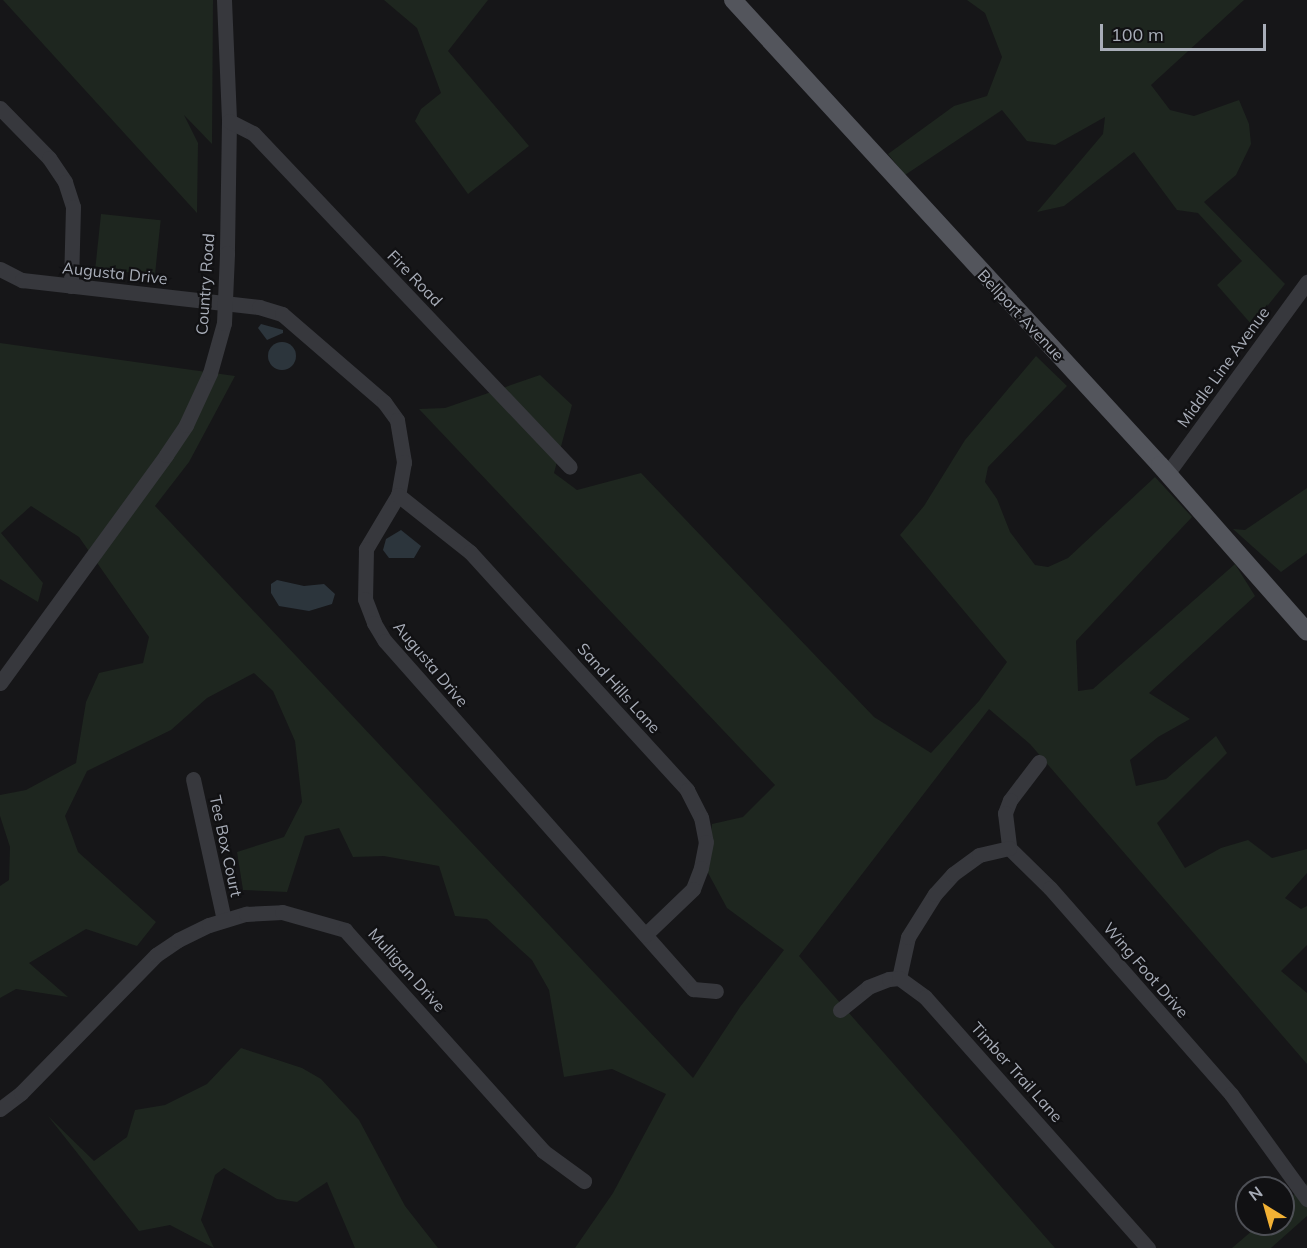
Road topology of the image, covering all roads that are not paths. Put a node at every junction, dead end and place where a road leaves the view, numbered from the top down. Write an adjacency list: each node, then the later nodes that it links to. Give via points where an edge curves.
1 (224, 0): 4 (street, Country Road)
2 (733, 0): 9 (main road, Bellport Avenue)
3 (0, 108): 7 (street, via 49,158 65,182 73,207)
4 (229, 121): 8 (street, Fire Road, via 253,133); 12 (street, Country Road, bridge, via 224,322 210,373 186,425 166,455)
5 (0, 269): 7 (street, Augusta Drive, via 22,280)
6 (1307, 282): 9 (street, Middle Line Avenue)
7 (71, 286): 10 (street, Augusta Drive, via 259,307 282,314 384,402 397,420 404,462)
8 (570, 466)
9 (1167, 474): 11 (main road, Bellport Avenue)
10 (398, 495): 17 (street, Augusta Drive, via 366,549 365,599 374,623 385,641); 17 (street, Sand Hills Lane, via 470,552 687,790 701,818 706,842 701,868 693,889)
11 (1307, 632)
12 (0, 682)
13 (1039, 762): 15 (street, via 1010,800 1004,824)
14 (194, 779): 16 (street, Tee Box Court)
15 (1009, 848): 18 (street, via 979,855 953,874 935,894 908,938); 23 (street, Wing Foot Drive, via 1050,888 1231,1094)
16 (224, 920): 21 (street, Mulligan Drive, via 178,940 156,955 21,1093); 22 (street, Mulligan Drive, via 282,912 345,930 543,1151)
17 (645, 935): 19 (street, Augusta Drive, via 693,989)
18 (899, 978): 20 (street, via 868,987); 24 (street, Timber Trail Lane, via 946,1019)
19 (716, 991)
20 (840, 1010)
21 (0, 1109)
22 (584, 1181)
23 (1307, 1200)
24 (1148, 1248)

